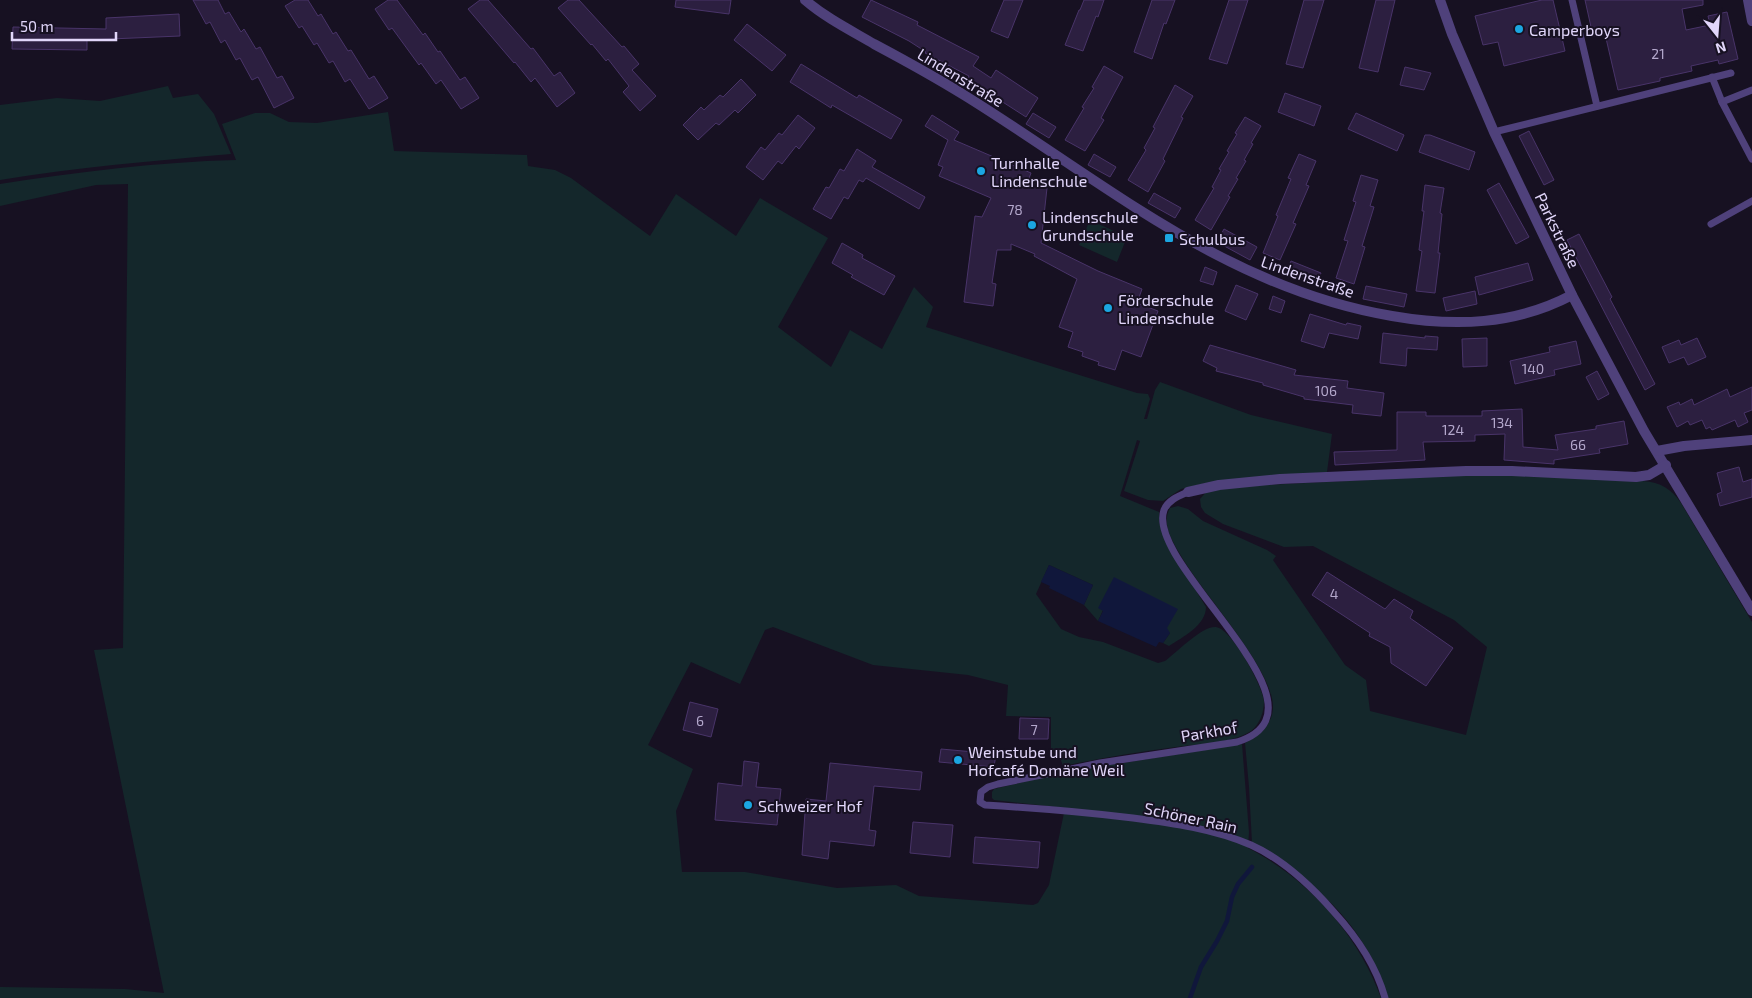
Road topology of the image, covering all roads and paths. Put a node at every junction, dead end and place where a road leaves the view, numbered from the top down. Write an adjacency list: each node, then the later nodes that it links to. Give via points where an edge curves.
1 (805, 0): 15 (street, Lindenstraße, via 835,22 963,94 1147,216 1207,250 1282,286 1348,307 1412,320 1443,322 1484,321 1524,315)
2 (1440, 0): 11 (street, Parkstraße)
3 (1572, 0): 10 (lane)
4 (1748, 0): 5 (street)
5 (1752, 21)
6 (1731, 73): 7 (lane)
7 (1712, 78): 9 (lane); 10 (lane)
8 (1752, 90): 9 (lane)
9 (1722, 102): 12 (lane)
10 (1597, 106): 11 (lane)
11 (1494, 132): 15 (street, Parkstraße)
12 (1752, 159)
13 (1752, 201): 14 (lane)
14 (1711, 224)
15 (1572, 295): 17 (street, Parkstraße)
16 (1752, 440): 17 (street)
17 (1657, 451): 18 (street, Parkstraße)
18 (1666, 465): 19 (street, via 1639,477 1466,471 1291,478 1218,485); 20 (street, Parkstraße)
19 (1188, 492): 21 (lane, Parkhof, via 1166,506 1164,530 1178,558 1262,681 1268,709 1260,728 1236,742 1091,764 998,784 981,792)
20 (1752, 612)
21 (979, 800): 22 (lane, Schöner Rain, via 985,805 1069,811 1180,825 1255,847 1289,869 1341,919 1368,958)
22 (1385, 998)

